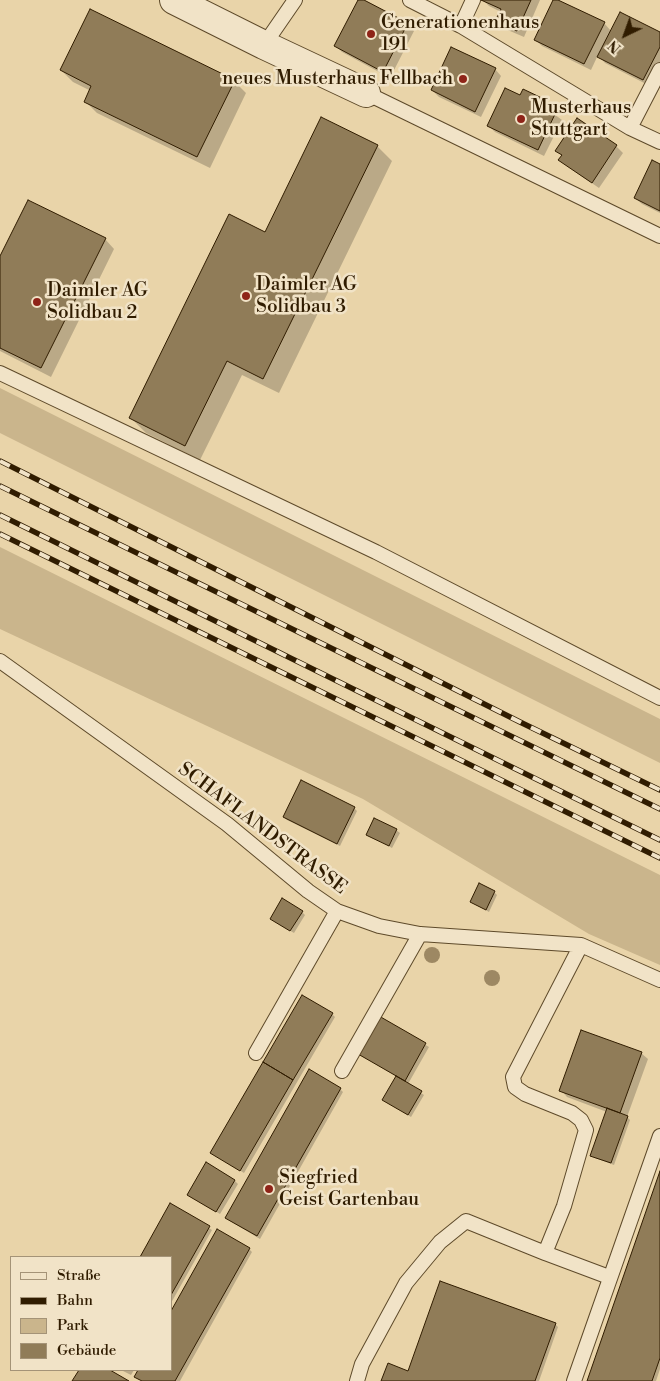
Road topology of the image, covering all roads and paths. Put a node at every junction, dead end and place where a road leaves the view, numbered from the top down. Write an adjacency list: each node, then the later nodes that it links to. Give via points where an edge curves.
1 (174, 0): 6 (street)
2 (295, 0): 6 (lane)
3 (410, 0): 5 (lane)
4 (473, 0): 5 (lane)
5 (461, 26): 9 (lane)
6 (264, 45): 8 (street)
7 (660, 70): 9 (lane)
8 (366, 93): 11 (lane)
9 (630, 128): 10 (lane)
10 (660, 142)
11 (660, 236)
12 (0, 373): 14 (lane, via 376,552)
13 (0, 661): 15 (lane, SCHAFLANDSTRASSE, via 227,824)
14 (660, 698)
15 (337, 911): 16 (lane, SCHAFLANDSTRASSE, via 379,926); 19 (lane)
16 (420, 934): 17 (lane, SCHAFLANDSTRASSE); 20 (lane)
17 (581, 945): 18 (lane); 22 (lane, via 513,1077 515,1087 572,1113 586,1130 564,1206)
18 (660, 980)
19 (256, 1053)
20 (342, 1071)
21 (660, 1136): 23 (lane)
22 (545, 1253): 23 (lane); 24 (lane, via 466,1222 440,1242 406,1283 362,1364)
23 (609, 1277): 25 (lane)
24 (357, 1381)
25 (574, 1381)

